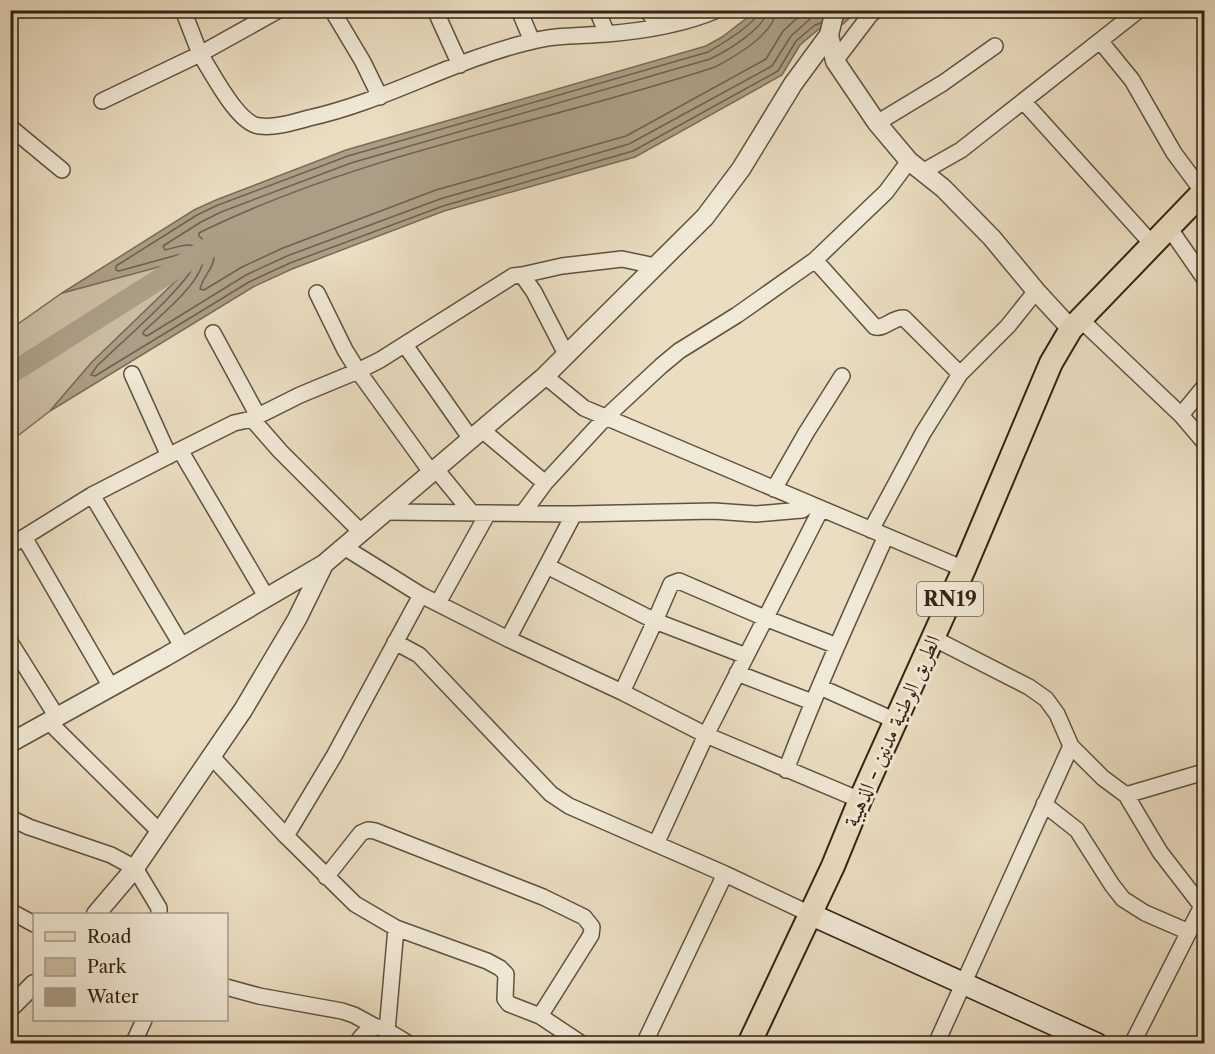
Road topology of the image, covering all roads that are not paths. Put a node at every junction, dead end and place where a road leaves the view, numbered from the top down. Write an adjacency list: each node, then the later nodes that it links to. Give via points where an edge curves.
1 (183, 10): 18 (street)
2 (279, 10): 18 (street)
3 (332, 10): 21 (street)
4 (435, 10): 20 (street)
5 (519, 10): 15 (street)
6 (597, 10): 13 (street)
7 (648, 10): 12 (street)
8 (717, 10): 12 (street)
9 (835, 10): 14 (street)
10 (876, 10): 19 (street)
11 (1139, 10): 16 (street)
12 (659, 27): 13 (street)
13 (607, 34): 15 (street)
14 (829, 35): 19 (street); 32 (street, via 721,197)
15 (532, 41): 20 (street)
16 (1101, 42): 23 (street); 28 (street, via 1132,80 1174,153)
17 (995, 45): 24 (street, via 943,83)
18 (200, 54): 21 (street, via 245,120 260,126 332,113); 22 (street)
19 (835, 61): 24 (street)
20 (460, 65): 21 (street)
21 (380, 97)
22 (102, 101)
23 (1024, 102): 26 (street, via 961,150); 30 (street)
24 (877, 123): 26 (street)
25 (10, 127): 27 (street)
26 (916, 166): 31 (street); 35 (street, via 992,238)
27 (62, 170)
28 (1204, 192): 29 (main road, الطريق الوطنية مدنين - الذهيبة / RN19)
29 (1170, 229): 30 (main road, الطريق الوطنية مدنين - الذهيبة / RN19); 34 (street)
30 (1153, 245): 37 (main road, الطريق الوطنية مدنين - الذهيبة / RN19)
31 (815, 260): 43 (street, via 875,327 904,318); 49 (street, via 678,351)
32 (656, 267): 33 (street, via 622,259); 40 (street)
33 (522, 275): 39 (street, via 513,276); 40 (street)
34 (1204, 278)
35 (1036, 291): 37 (street); 43 (street)
36 (317, 292): 41 (street)
37 (1076, 324): 47 (street); 70 (main road, الطريق الوطنية مدنين - الذهيبة / RN19, via 1051,363)
38 (213, 333): 48 (street)
39 (405, 345): 41 (street); 50 (street)
40 (566, 354): 44 (street)
41 (358, 371): 48 (street); 53 (street)
42 (132, 374): 52 (street)
43 (960, 374): 63 (street)
44 (545, 376): 49 (street, via 584,408); 50 (street)
45 (842, 376): 55 (street)
46 (1204, 387): 47 (street)
47 (1181, 415): 51 (street)
48 (255, 417): 52 (street, via 234,423); 64 (street, via 280,451)
49 (605, 418): 54 (street); 55 (street)
50 (477, 435): 53 (street); 54 (street)
51 (1204, 442)
52 (174, 453): 56 (street); 72 (street)
53 (433, 470): 58 (street); 59 (street)
54 (545, 483): 61 (street)
55 (774, 489): 57 (street)
56 (92, 495): 66 (street); 80 (street)
57 (815, 506): 62 (street, via 766,513); 63 (street); 74 (street)
58 (386, 512): 59 (street); 64 (street)
59 (471, 512): 60 (street)
60 (488, 513): 61 (street); 73 (street)
61 (523, 513): 62 (street)
62 (574, 514): 69 (street)
63 (871, 530): 65 (street)
64 (361, 532): 67 (street)
65 (886, 536): 70 (street); 81 (street)
66 (17, 542): 84 (street)
67 (344, 547): 68 (street); 71 (street)
68 (324, 564): 72 (street); 93 (street, via 267,673)
69 (547, 566): 75 (street); 77 (street)
70 (964, 569): 76 (main road, الطريق الوطنية مدنين - الذهيبة / RN19)
71 (421, 595): 73 (street); 79 (street)
72 (267, 598): 80 (street)
73 (438, 603): 77 (street)
74 (765, 618): 75 (street, via 679,582 671,584); 81 (street); 82 (street)
75 (655, 621): 82 (street); 86 (street)
76 (933, 638): 89 (main road, الطريق الوطنية مدنين - الذهيبة / RN19); 92 (street, via 1046,699)
77 (508, 639): 86 (street)
78 (10, 642): 88 (street)
79 (395, 642): 101 (street); 102 (street, via 419,655 551,794 569,806)
80 (182, 646): 84 (street)
81 (837, 646): 85 (street)
82 (746, 657): 83 (street)
83 (737, 673): 87 (street); 90 (street)
84 (111, 687): 88 (street)
85 (820, 687): 87 (street); 89 (street)
86 (622, 692): 90 (street)
87 (812, 702): 94 (street)
88 (53, 719): 91 (street); 100 (street)
89 (896, 721): 97 (main road, الطريق الوطنية مدنين - الذهيبة / RN19)
90 (706, 735): 94 (street); 102 (street)
91 (10, 743)
92 (1071, 746): 96 (street); 98 (street)
93 (212, 757): 100 (street); 101 (street)
94 (786, 770): 97 (street)
95 (1204, 772): 96 (street)
96 (1126, 795): 106 (street, via 1160,852)
97 (860, 800): 110 (main road, الطريق الوطنية مدنين - الذهيبة / RN19)
98 (1044, 804): 113 (street, via 1077,830 1123,899); 114 (street)
99 (10, 818): 103 (street, via 111,855)
100 (159, 831): 103 (street)
101 (286, 836): 105 (street)
102 (656, 844): 104 (street)
103 (135, 868): 108 (street); 109 (street)
104 (725, 874): 110 (street); 125 (street)
105 (326, 877): 112 (street, via 355,904); 118 (street, via 361,833 375,831 584,916 591,935)
106 (1203, 908): 113 (street)
107 (10, 911): 111 (street)
108 (98, 913)
109 (159, 913)
110 (810, 914): 114 (main road); 126 (main road, الطريق الوطنية مدنين - الذهيبة / RN19)
111 (33, 923)
112 (396, 928): 118 (street, via 500,968 506,974 505,999 509,1004); 120 (street)
113 (1189, 932): 129 (street)
114 (962, 983): 127 (street); 128 (main road)
115 (33, 985): 117 (street)
116 (228, 988): 120 (street, via 342,1011)
117 (10, 1008)
118 (540, 1016): 124 (street)
119 (144, 1021): 121 (street)
120 (381, 1029): 122 (street, via 366,1031); 123 (street)
121 (133, 1044)
122 (356, 1044)
123 (409, 1044)
124 (582, 1044)
125 (644, 1044)
126 (749, 1044)
127 (936, 1044)
128 (1097, 1044)
129 (1132, 1044)

